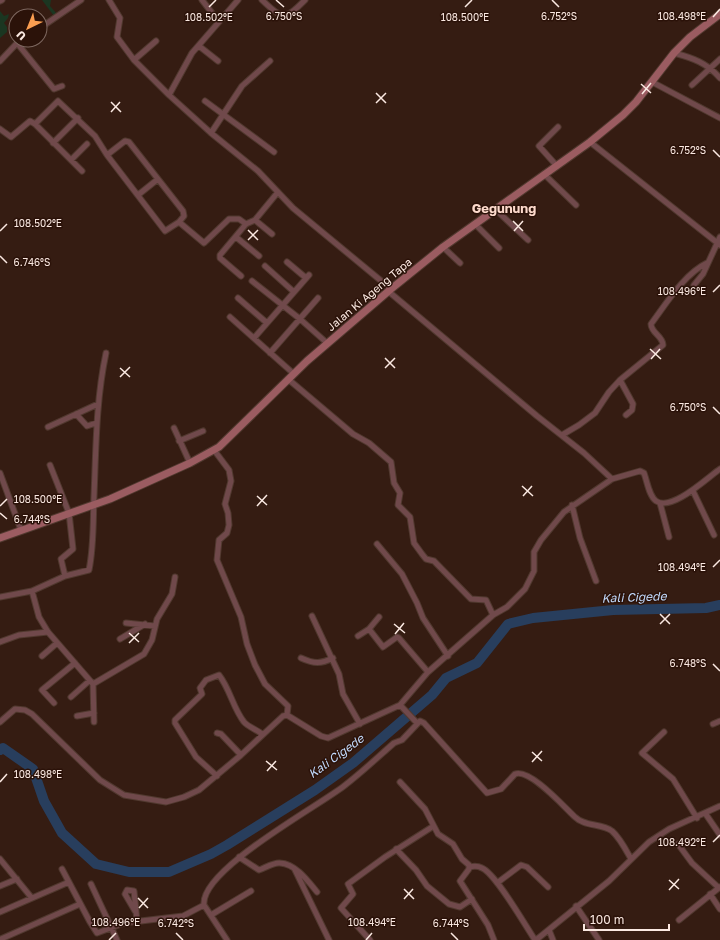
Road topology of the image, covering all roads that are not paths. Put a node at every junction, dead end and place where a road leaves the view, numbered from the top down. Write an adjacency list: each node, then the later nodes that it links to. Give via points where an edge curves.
1 (81, 0): 9 (street)
2 (109, 0): 16 (street, via 120,18 117,37)
3 (202, 0): 8 (street)
4 (238, 0): 8 (street)
5 (305, 0): 6 (street, via 291,15 285,16 274,11)
6 (266, 1)
7 (720, 14): 14 (street, Jalan Ki Ageng Tapa)
8 (219, 22): 11 (street)
9 (48, 23)
10 (156, 41): 16 (street)
11 (199, 46): 17 (street); 25 (street, via 184,64)
12 (12, 48): 19 (street)
13 (23, 48): 24 (street, via 54,89)
14 (674, 53): 20 (street, via 690,57); 22 (street, Jalan Ki Ageng Tapa)
15 (720, 59): 20 (street)
16 (134, 60): 25 (street)
17 (218, 61)
18 (270, 61): 27 (street, via 242,86)
19 (0, 62)
20 (710, 67): 21 (street); 23 (street)
21 (720, 78)
22 (652, 82): 29 (street); 34 (street, Jalan Ki Ageng Tapa, via 630,108)
23 (692, 85)
24 (62, 86)
25 (169, 95): 33 (street)
26 (205, 101): 27 (street)
27 (223, 115): 33 (street); 37 (street)
28 (78, 118): 30 (street, via 58,101); 35 (street); 38 (street, via 95,136)
29 (720, 118)
30 (35, 124): 32 (street, via 30,121 10,137); 35 (street)
31 (558, 127): 40 (street, via 539,146)
32 (0, 129)
33 (211, 133): 44 (street, via 258,171)
34 (590, 142): 40 (street, Jalan Ki Ageng Tapa); 56 (street)
35 (53, 143): 39 (street)
36 (87, 144): 39 (street)
37 (274, 152)
38 (108, 156): 43 (street, via 127,141); 45 (street)
39 (71, 160): 41 (street)
40 (556, 165): 42 (street, Jalan Ki Ageng Tapa)
41 (82, 171)
42 (544, 174): 46 (street); 47 (street, Jalan Ki Ageng Tapa)
43 (158, 179): 45 (street); 49 (street, via 183,211 184,216)
44 (278, 192): 48 (street); 67 (street, via 293,208)
45 (138, 195): 49 (street, via 165,231)
46 (576, 205)
47 (495, 209): 51 (street, Jalan Ki Ageng Tapa); 55 (street)
48 (255, 220): 50 (street); 52 (street)
49 (179, 222): 50 (street, via 204,244 229,219 239,219)
50 (246, 224): 53 (street)
51 (475, 224): 57 (street, Jalan Ki Ageng Tapa); 58 (street)
52 (272, 234)
53 (236, 237): 59 (street); 64 (street, via 220,257)
54 (720, 237): 56 (street)
55 (528, 240)
56 (719, 244): 62 (street)
57 (443, 247): 61 (street); 67 (street, Jalan Ki Ageng Tapa)
58 (499, 248)
59 (259, 256)
60 (287, 262): 68 (street, via 307,276)
61 (460, 263)
62 (707, 263): 66 (street, via 703,274); 81 (street, via 694,271 667,301 651,324 663,345)
63 (265, 266): 68 (street)
64 (241, 276)
65 (252, 281): 71 (street)
66 (694, 285)
67 (389, 290): 76 (street, Jalan Ki Ageng Tapa); 89 (street)
68 (294, 292): 71 (street)
69 (238, 298): 74 (street)
70 (318, 298): 73 (street)
71 (282, 306): 73 (street); 74 (street)
72 (230, 317): 75 (street)
73 (300, 319): 76 (street); 78 (street)
74 (267, 323): 75 (street)
75 (254, 338): 78 (street)
76 (327, 343): 79 (street, Jalan Ki Ageng Tapa)
77 (106, 353): 82 (street)
78 (270, 353): 79 (street)
79 (294, 374): 80 (street, Jalan Ki Ageng Tapa)
80 (288, 379): 91 (street, Jalan Ki Ageng Tapa); 112 (street, via 391,462 394,483 400,493 398,505 410,517 417,547 425,558 434,562 471,599 486,600)
81 (620, 380): 84 (street, via 633,404 632,410); 89 (street, via 595,413)
82 (98, 404): 83 (street); 85 (street)
83 (76, 414): 85 (street, via 87,426); 86 (street)
84 (626, 415)
85 (96, 423): 99 (street)
86 (48, 427)
87 (174, 428): 90 (street)
88 (203, 431): 90 (street)
89 (562, 435): 96 (street)
90 (179, 441): 92 (street)
91 (214, 450): 92 (street, Jalan Ki Ageng Tapa); 135 (street, via 229,470 231,481 225,504 229,525 227,533 219,540 217,560 241,617 254,665 265,684 288,706)
92 (190, 463): 99 (street, Jalan Ki Ageng Tapa)
93 (50, 465): 101 (street)
94 (720, 469): 97 (street)
95 (0, 473): 102 (street)
96 (612, 479): 98 (street, via 635,471 642,472 653,496); 100 (street)
97 (693, 491): 98 (street, via 682,498); 103 (street)
98 (660, 503): 104 (street)
99 (94, 504): 101 (street, Jalan Ki Ageng Tapa); 107 (street, via 89,570)
100 (572, 505): 109 (street, via 580,538); 112 (street, via 553,524 534,552 534,571 525,589 507,607)
101 (69, 513): 102 (street, Jalan Ki Ageng Tapa); 107 (street, via 73,549 60,560)
102 (21, 530): 105 (street, Jalan Ki Ageng Tapa)
103 (714, 535)
104 (669, 537)
105 (0, 538)
106 (377, 544): 125 (street, via 402,574 423,618)
107 (65, 576): 110 (street)
108 (175, 577): 117 (street, via 172,594)
109 (596, 581)
110 (32, 591): 111 (street); 119 (street, via 39,617)
111 (0, 597)
112 (493, 615): 125 (street)
113 (312, 616): 127 (street)
114 (379, 617): 118 (street)
115 (126, 623): 116 (street)
116 (145, 624): 117 (street); 121 (street)
117 (155, 626): 130 (street, via 152,640 142,655)
118 (369, 629): 120 (street); 129 (street, via 383,647 399,638)
119 (48, 632): 122 (street, via 19,635); 123 (street)
120 (358, 636)
121 (120, 639)
122 (0, 642)
123 (57, 643): 124 (street); 128 (street)
124 (42, 656)
125 (448, 656): 129 (street)
126 (301, 658): 127 (street, via 312,664 324,663)
127 (333, 658): 141 (street, via 340,674 343,694)
128 (75, 663): 130 (street); 132 (street, via 42,690)
129 (428, 672): 133 (street)
130 (91, 683): 131 (street); 134 (street)
131 (71, 697)
132 (54, 704)
133 (401, 706): 137 (street); 141 (street)
134 (94, 713): 136 (street); 139 (street)
135 (287, 715): 141 (street, via 328,738); 145 (street)
136 (77, 716)
137 (415, 721): 156 (street, via 402,740 394,743 344,787); 158 (street, via 424,723 487,793 501,789 515,774 522,773 549,790 579,820 612,832)
138 (0, 722): 147 (street, via 15,709 32,714 100,780 124,795 166,802 189,795)
139 (94, 722)
140 (720, 722): 142 (street)
141 (360, 724)
142 (714, 724)
143 (664, 732): 151 (street, via 642,752 673,779)
144 (218, 733): 146 (street)
145 (262, 734): 146 (street); 147 (street, via 245,724 219,674 204,682 200,688 202,694 175,720 175,723 196,757)
146 (241, 755): 147 (street)
147 (217, 776)
148 (400, 782): 152 (street, via 425,809)
149 (720, 806): 150 (street)
150 (705, 814): 151 (street); 153 (street)
151 (697, 818): 158 (street, via 663,832)
152 (432, 827): 155 (street); 159 (street, via 453,844)
153 (720, 835)
154 (678, 844): 168 (street, via 692,863)
155 (396, 850): 173 (street, via 416,870 427,886 449,904 460,907); 189 (street, via 349,884 353,894 341,907)
156 (239, 858): 161 (street, via 259,870 278,862); 175 (street, via 210,886 203,897)
157 (0, 859): 162 (street)
158 (631, 859): 176 (street)
159 (470, 867): 164 (street, via 483,868); 173 (street, via 460,880)
160 (62, 869): 163 (street)
161 (295, 869): 170 (street); 188 (street)
162 (17, 880): 166 (street); 172 (street)
163 (69, 882): 172 (street); 174 (street)
164 (497, 883): 167 (street, via 521,865 527,866); 191 (street)
165 (91, 884): 183 (street)
166 (0, 886)
167 (548, 887)
168 (719, 887): 171 (street)
169 (251, 891): 180 (street)
170 (317, 892)
171 (710, 894): 177 (street); 181 (street)
172 (31, 897): 179 (street)
173 (472, 900): 190 (street)
174 (80, 904): 183 (street, via 96,931 100,933); 185 (street)
175 (204, 905): 180 (street); 182 (street, via 183,916)
176 (576, 906): 184 (street); 193 (street)
177 (720, 909)
178 (135, 911): 182 (street)
179 (0, 912)
180 (211, 915): 187 (street)
181 (679, 920)
182 (136, 921): 183 (street)
183 (112, 928): 186 (street)
184 (549, 930): 191 (street); 192 (street)
185 (1, 938)
186 (117, 940)
187 (227, 940)
188 (329, 940)
189 (370, 940)
190 (494, 940)
191 (535, 940)
192 (553, 940)
193 (599, 940)

